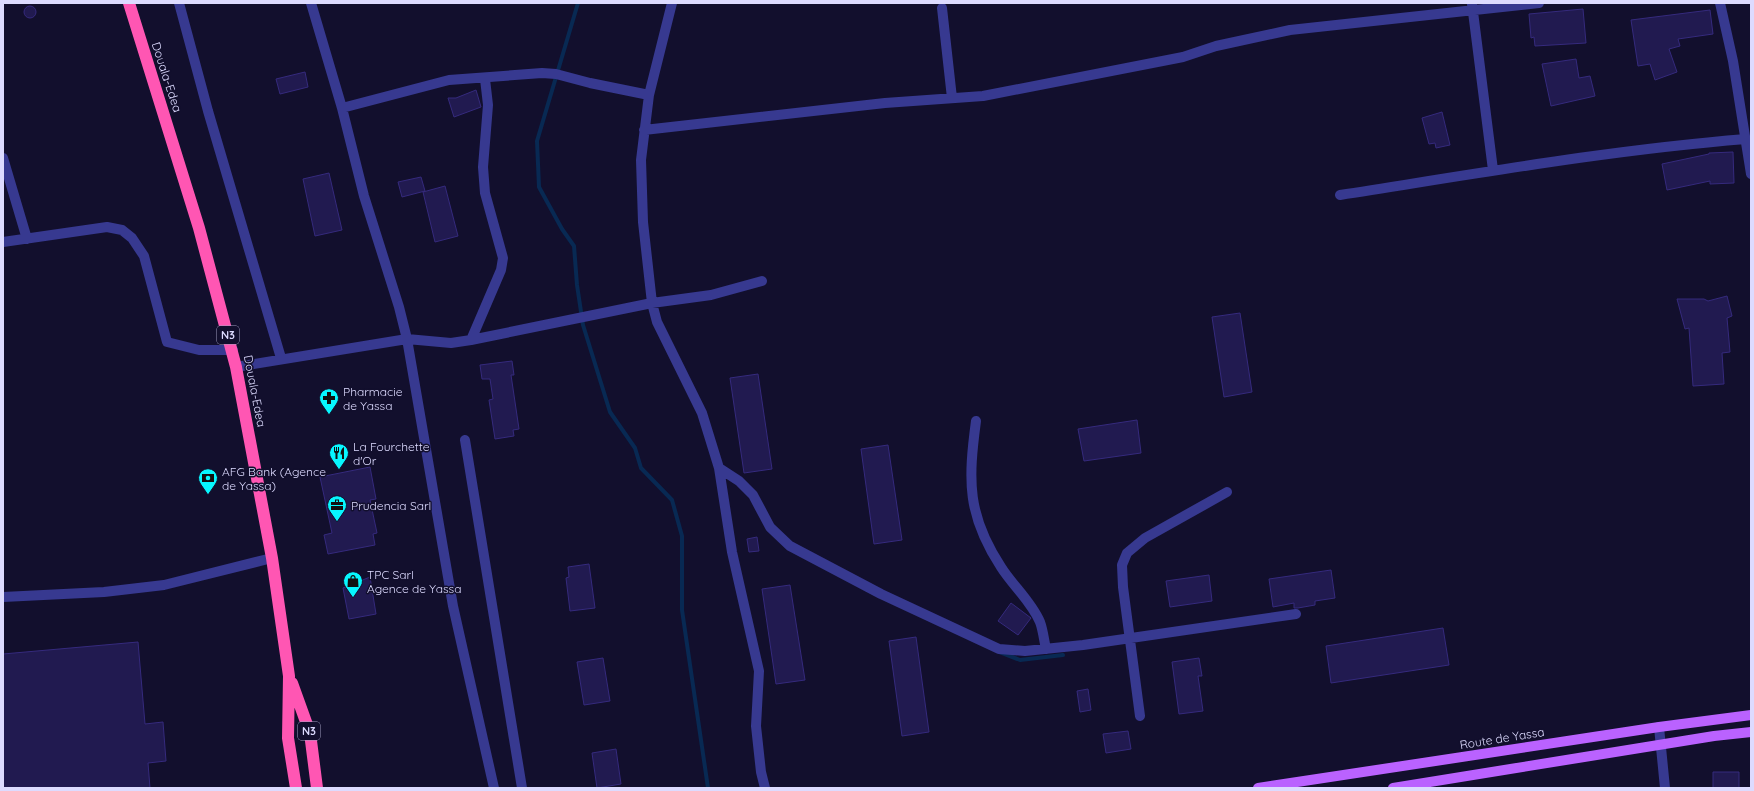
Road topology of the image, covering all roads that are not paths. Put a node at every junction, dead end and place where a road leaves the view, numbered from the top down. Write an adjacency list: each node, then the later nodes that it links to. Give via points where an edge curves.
1 (129, 3): 25 (highway, Douala-Edea / N3, via 199,228)
2 (179, 3): 26 (street)
3 (312, 3): 12 (street)
4 (672, 3): 10 (street)
5 (1539, 3): 7 (street)
6 (1720, 3): 14 (street)
7 (1473, 6): 11 (street, via 1290,30 1216,46 1182,57 983,96); 16 (street)
8 (942, 8): 11 (street)
9 (485, 79): 10 (street, via 556,74); 12 (street, via 449,80); 24 (street, via 488,105 483,167 485,193 503,258 501,270)
10 (649, 95): 13 (street)
11 (952, 98): 13 (street)
12 (342, 108): 23 (street, via 364,196)
13 (644, 130): 22 (street, via 641,160)
14 (1746, 139): 16 (street, via 1679,144); 17 (street)
15 (3, 158): 19 (street)
16 (1493, 170): 18 (street)
17 (1751, 174)
18 (1340, 196)
19 (27, 239): 20 (street); 25 (street, via 107,228 122,230 132,238 144,256 167,342 199,350)
20 (3, 242)
21 (762, 281): 22 (street, via 711,295)
22 (652, 303): 24 (street); 30 (street, via 656,322 702,413)
23 (407, 339): 24 (street, via 452,343); 26 (street); 46 (street, via 453,606)
24 (471, 340)
25 (233, 350): 27 (highway, Douala-Edea / N3)
26 (281, 358): 27 (street)
27 (236, 366): 32 (highway, Douala-Edea / N3)
28 (976, 421): 36 (street, via 971,461 975,514 983,536 1001,568 1040,622)
29 (465, 440): 47 (street)
30 (719, 468): 36 (street, via 739,481 753,495 770,528 790,546 881,594 999,648 1025,651); 48 (street, via 732,552 759,671 756,726)
31 (1227, 492): 35 (street, via 1145,538 1126,553 1122,565)
32 (272, 558): 33 (street, via 164,585 104,592); 37 (highway, Douala-Edea / N3)
33 (3, 597)
34 (1296, 614): 35 (street)
35 (1129, 637): 36 (street); 39 (street)
36 (1046, 649)
37 (290, 676): 44 (highway, Douala-Edea / N3, via 288,738); 45 (highway, Douala-Edea / N3, via 310,733)
38 (1751, 715): 40 (main road, Route de Yassa)
39 (1140, 716)
40 (1659, 727): 42 (street); 49 (main road, Route de Yassa)
41 (1751, 732): 42 (main road)
42 (1660, 746): 43 (main road); 51 (street)
43 (1425, 786): 50 (main road)
44 (296, 788)
45 (317, 788)
46 (494, 788)
47 (522, 788)
48 (764, 788)
49 (1258, 788)
50 (1393, 788)
51 (1665, 788)

